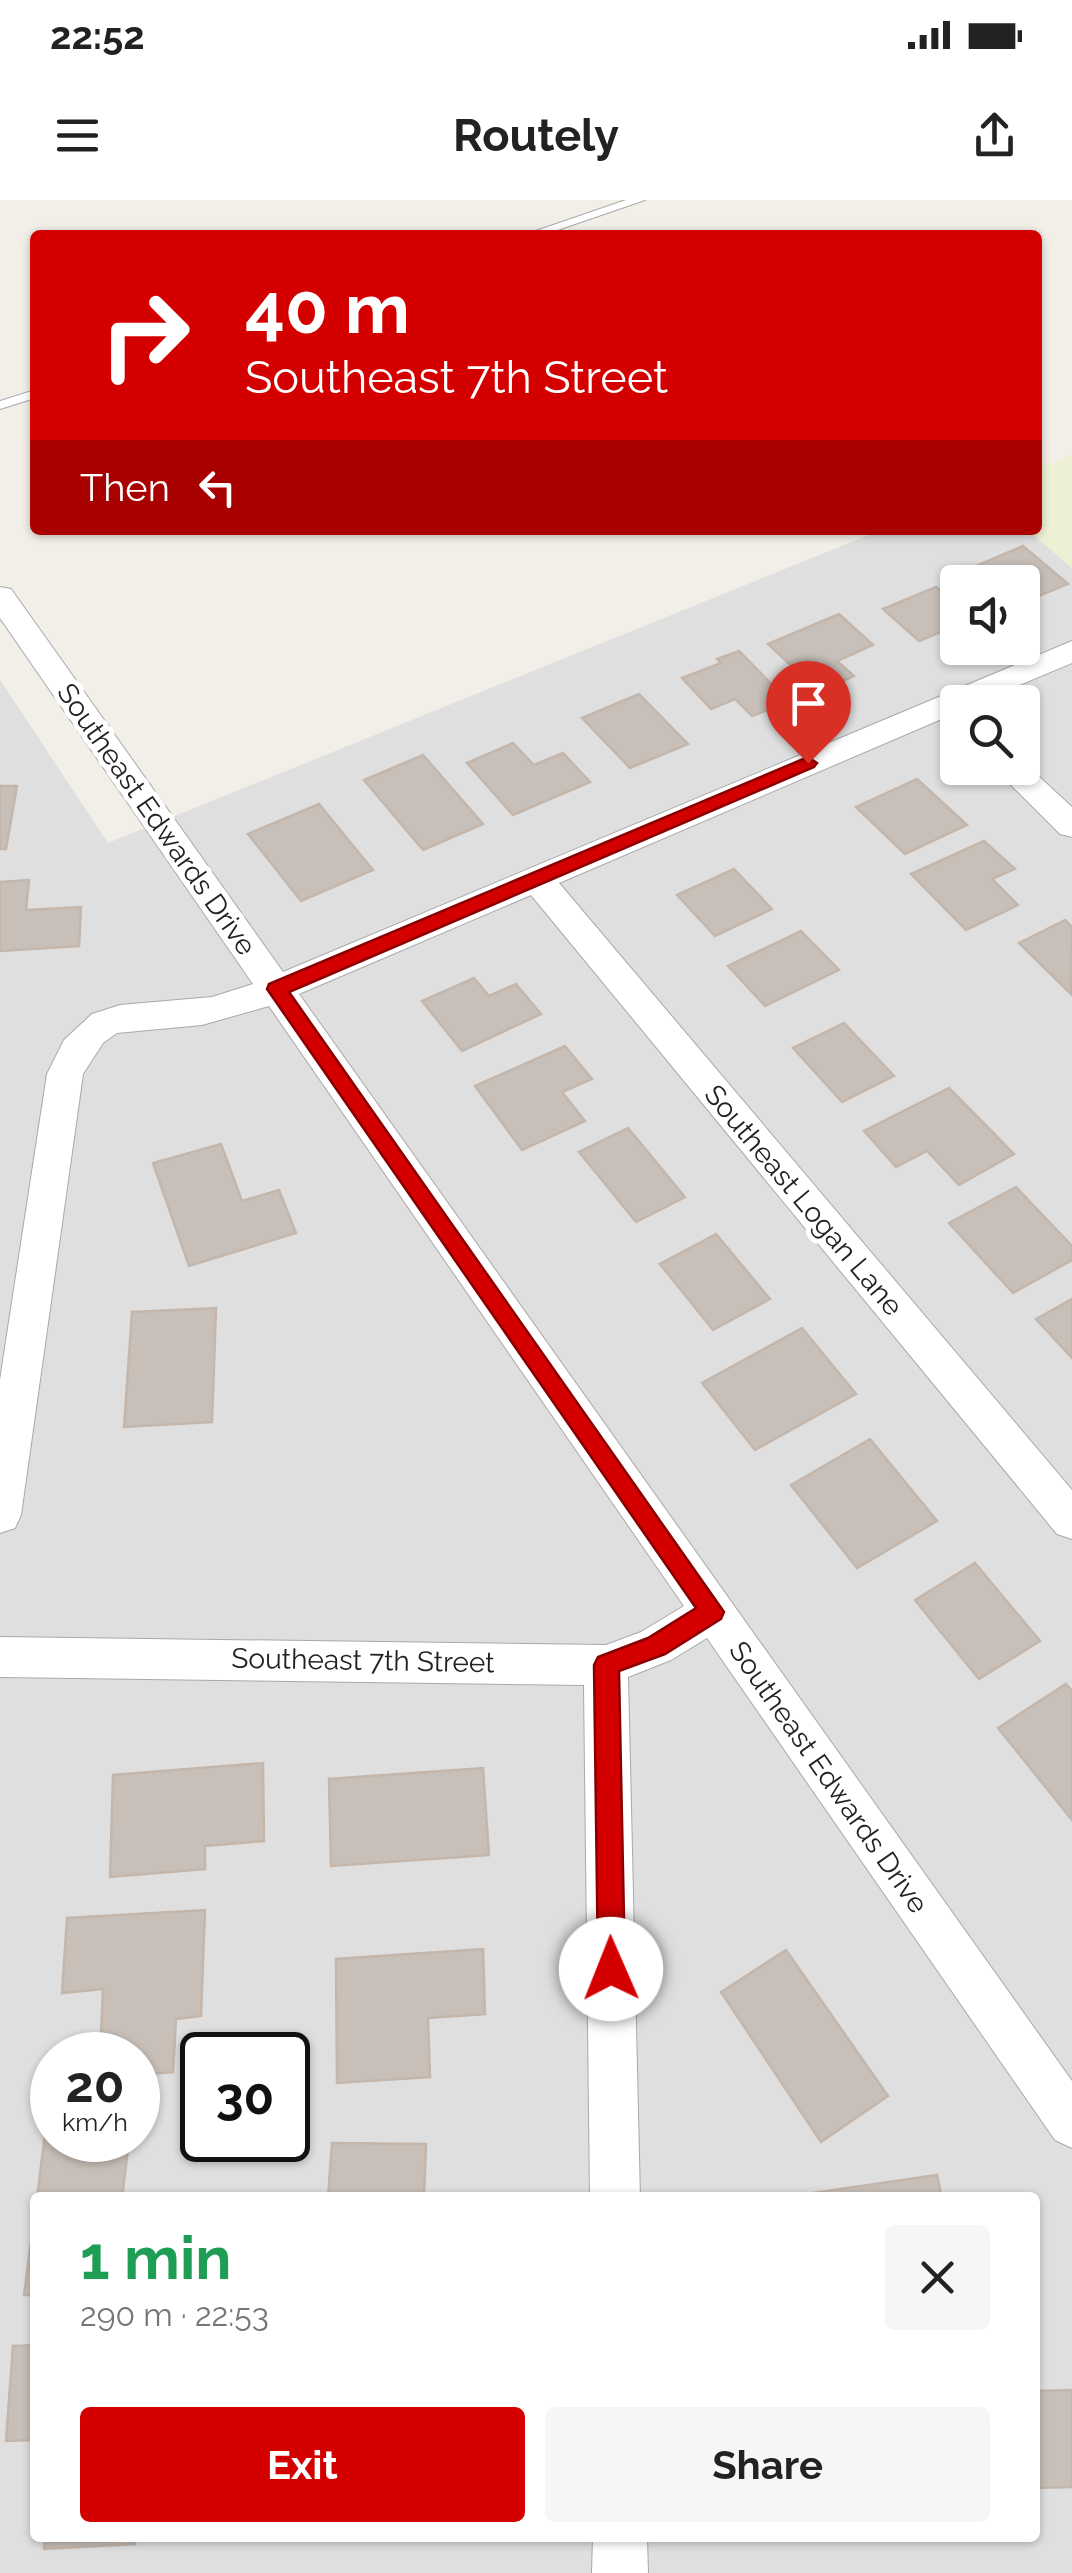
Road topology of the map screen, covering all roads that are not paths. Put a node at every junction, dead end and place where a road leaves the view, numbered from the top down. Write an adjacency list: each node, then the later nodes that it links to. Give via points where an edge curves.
1 (639, 200): 2 (lane)
2 (546, 230)
3 (30, 396): 4 (lane)
4 (0, 406)
5 (0, 596): 12 (street, Southeast Edwards Drive)
6 (1072, 651): 7 (street)
7 (1005, 685)
8 (940, 716): 11 (street)
9 (1028, 785): 10 (street)
10 (1072, 826)
11 (536, 878): 12 (street); 14 (street, Southeast Logan Lane)
12 (276, 989): 13 (street, via 227,1007 118,1018 78,1043 65,1074); 15 (street, Southeast Edwards Drive)
13 (0, 1515)
14 (1072, 1521)
15 (712, 1612): 17 (street, Southeast 7th Street, via 656,1646); 18 (street, Southeast Edwards Drive)
16 (0, 1657): 17 (street, Southeast 7th Street)
17 (606, 1665): 19 (street)
18 (1072, 2122)
19 (615, 2192)
20 (620, 2542): 21 (street)
21 (620, 2573)

